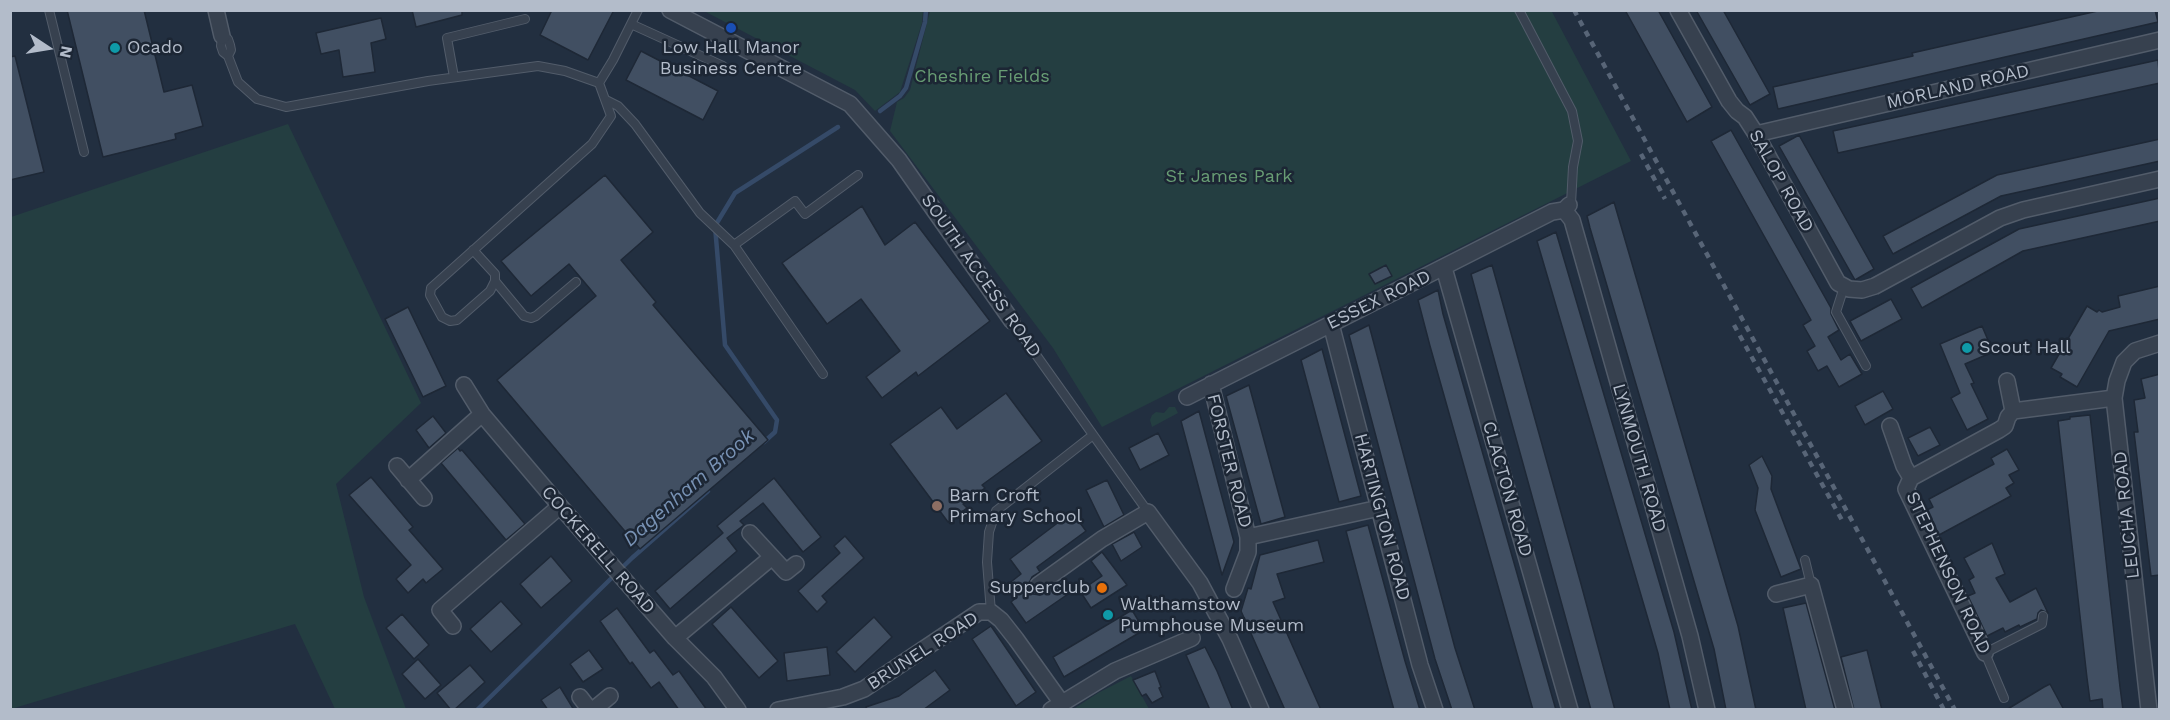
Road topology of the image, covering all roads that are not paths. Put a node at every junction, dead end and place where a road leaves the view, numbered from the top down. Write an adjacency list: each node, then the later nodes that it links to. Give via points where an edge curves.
1 (49, 10): 16 (lane)
2 (216, 10): 9 (street)
3 (638, 10): 8 (lane)
4 (670, 10): 26 (street, SOUTH ACCESS ROAD, via 850,104 899,160)
5 (1519, 10): 19 (lane, via 1572,111 1578,141)
6 (1678, 10): 15 (street, SALOP ROAD, via 1729,101)
7 (525, 20): 12 (lane, via 447,38)
8 (632, 24): 11 (lane); 13 (lane)
9 (222, 36): 12 (lane, via 228,39 228,56 238,82 257,99 286,107)
10 (2160, 40): 15 (street, MORLAND ROAD)
11 (723, 66)
12 (454, 77): 13 (lane, via 538,66)
13 (600, 82): 14 (lane)
14 (606, 100): 20 (lane, via 618,106 635,124 700,213); 21 (lane, via 611,116 592,144)
15 (1756, 134): 25 (street, SALOP ROAD, via 1838,283)
16 (84, 152)
17 (858, 175): 20 (lane, via 805,214 795,201)
18 (2160, 179): 25 (street, via 2000,218 1875,286 1862,290)
19 (1567, 207): 22 (street, ESSEX ROAD); 72 (street, LYNMOUTH ROAD, via 1690,636)
20 (734, 245): 30 (lane)
21 (473, 250): 23 (lane, via 495,274); 23 (lane, via 431,288 430,295 442,317 457,321 490,291)
22 (1444, 268): 27 (street, ESSEX ROAD); 71 (street, CLACTON ROAD)
23 (495, 281): 24 (lane, via 531,318)
24 (576, 282)
25 (1846, 288): 29 (lane, via 1836,312)
26 (1012, 321): 39 (lane, SOUTH ACCESS ROAD)
27 (1331, 324): 32 (street, ESSEX ROAD); 45 (street, HARTINGTON ROAD)
28 (2160, 343): 35 (street, LEUCHA ROAD, via 2135,351 2124,362)
29 (1866, 366)
30 (823, 374)
31 (2007, 381): 36 (street)
32 (1211, 384): 34 (street, ESSEX ROAD); 48 (street, FORSTER ROAD)
33 (464, 385): 37 (street, COCKERELL ROAD)
34 (1187, 397)
35 (2114, 398): 36 (street); 74 (street, LEUCHA ROAD)
36 (2013, 411): 41 (street, STEPHENSON ROAD, via 2005,426)
37 (482, 414): 42 (street); 44 (street, COCKERELL ROAD)
38 (1890, 426): 41 (street, STEPHENSON ROAD)
39 (1093, 435): 46 (lane, SOUTH ACCESS ROAD); 56 (lane, via 996,511 989,532 987,561)
40 (397, 466): 42 (street)
41 (1911, 478): 61 (street, STEPHENSON ROAD, via 1906,489)
42 (408, 480): 43 (street)
43 (424, 498)
44 (560, 506): 58 (street, via 440,610); 59 (street, COCKERELL ROAD)
45 (1379, 508): 48 (street, FORSTER ROAD); 70 (street, HARTINGTON ROAD)
46 (1148, 512): 52 (street); 69 (street, SOUTH ACCESS ROAD, via 1200,583)
47 (750, 533): 49 (street)
48 (1248, 537): 54 (street, FORSTER ROAD, via 1248,552)
49 (772, 557): 51 (street, via 786,572); 59 (street)
50 (1805, 560): 53 (lane)
51 (796, 564)
52 (1038, 585)
53 (1811, 585): 55 (street); 73 (street)
54 (1234, 589)
55 (1776, 594)
56 (991, 612): 65 (street, BRUNEL ROAD, via 1011,633); 68 (street, BRUNEL ROAD, via 979,612 864,689)
57 (2043, 616): 61 (lane, via 2042,624)
58 (453, 626)
59 (675, 638): 67 (street, COCKERELL ROAD, via 714,677)
60 (1192, 638): 65 (street, via 1114,671)
61 (1985, 653): 64 (lane, STEPHENSON ROAD)
62 (610, 696): 66 (street)
63 (580, 697): 66 (street)
64 (2004, 698)
65 (1056, 706)
66 (591, 710)
67 (738, 710)
68 (778, 710)
69 (1261, 710)
70 (1435, 710)
71 (1570, 710)
72 (1707, 710)
73 (1845, 710)
74 (2149, 710)

